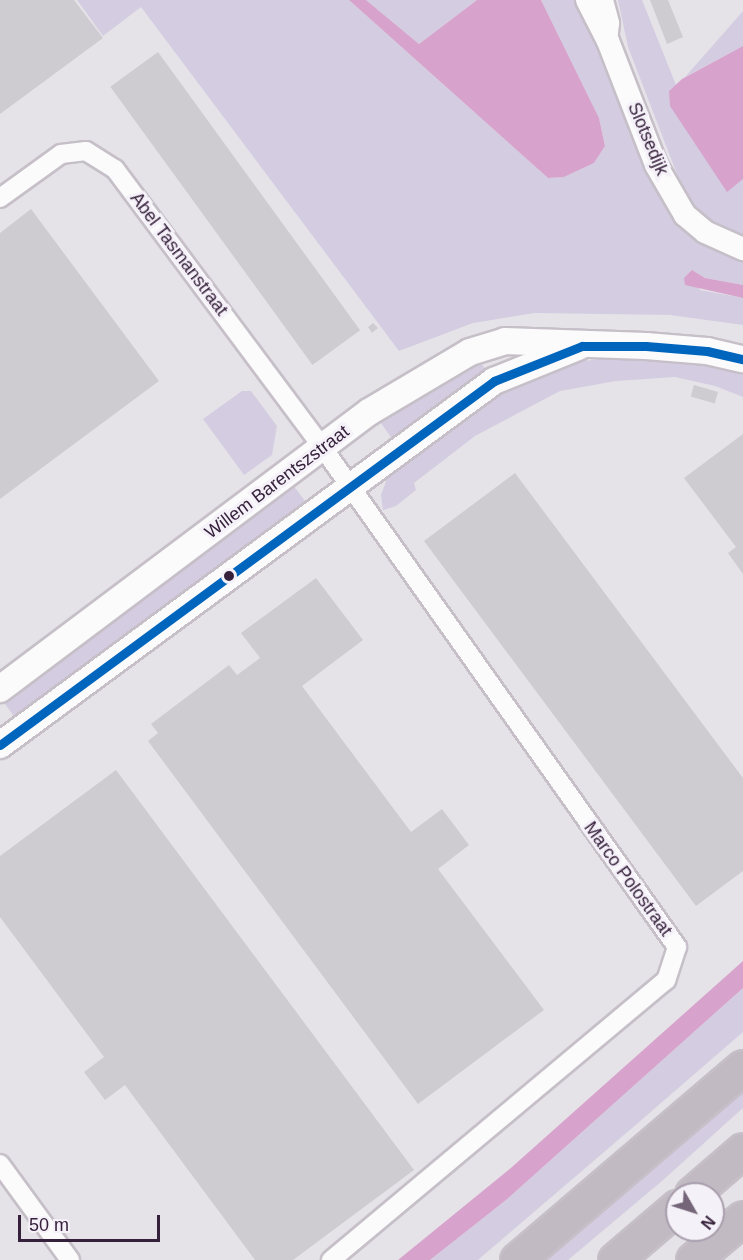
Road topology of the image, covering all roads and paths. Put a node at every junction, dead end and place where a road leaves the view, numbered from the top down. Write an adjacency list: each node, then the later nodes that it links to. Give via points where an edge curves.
1 (587, 0): 3 (street, Slotsedijk)
2 (604, 0): 3 (street, via 610,23)
3 (608, 41): 5 (street, Slotsedijk, via 656,165 685,215 705,232)
4 (0, 198): 8 (street, Abel Tasmanstraat, via 61,154 86,151 101,157 115,169)
5 (743, 249)
6 (582, 346): 7 (main road, Willem Barentszstraat, via 708,351); 8 (main road, Willem Barentszstraat, via 505,341 470,352 419,379); 9 (main road, Willem Barentszstraat, via 494,381)
7 (743, 359)
8 (323, 448): 9 (street, Abel Tasmanstraat); 10 (main road, Willem Barentszstraat)
9 (349, 486): 11 (main road, Willem Barentszstraat); 19 (street, Marco Polostraat, via 677,947 666,980)
10 (0, 689)
11 (0, 745)
12 (743, 1067): 20 (highway)
13 (743, 1150): 15 (highway)
14 (0, 1164): 18 (street)
15 (706, 1182)
16 (665, 1217): 21 (highway)
17 (743, 1218): 22 (highway)
18 (70, 1260)
19 (331, 1260)
20 (517, 1260)
21 (615, 1260)
22 (693, 1260)

